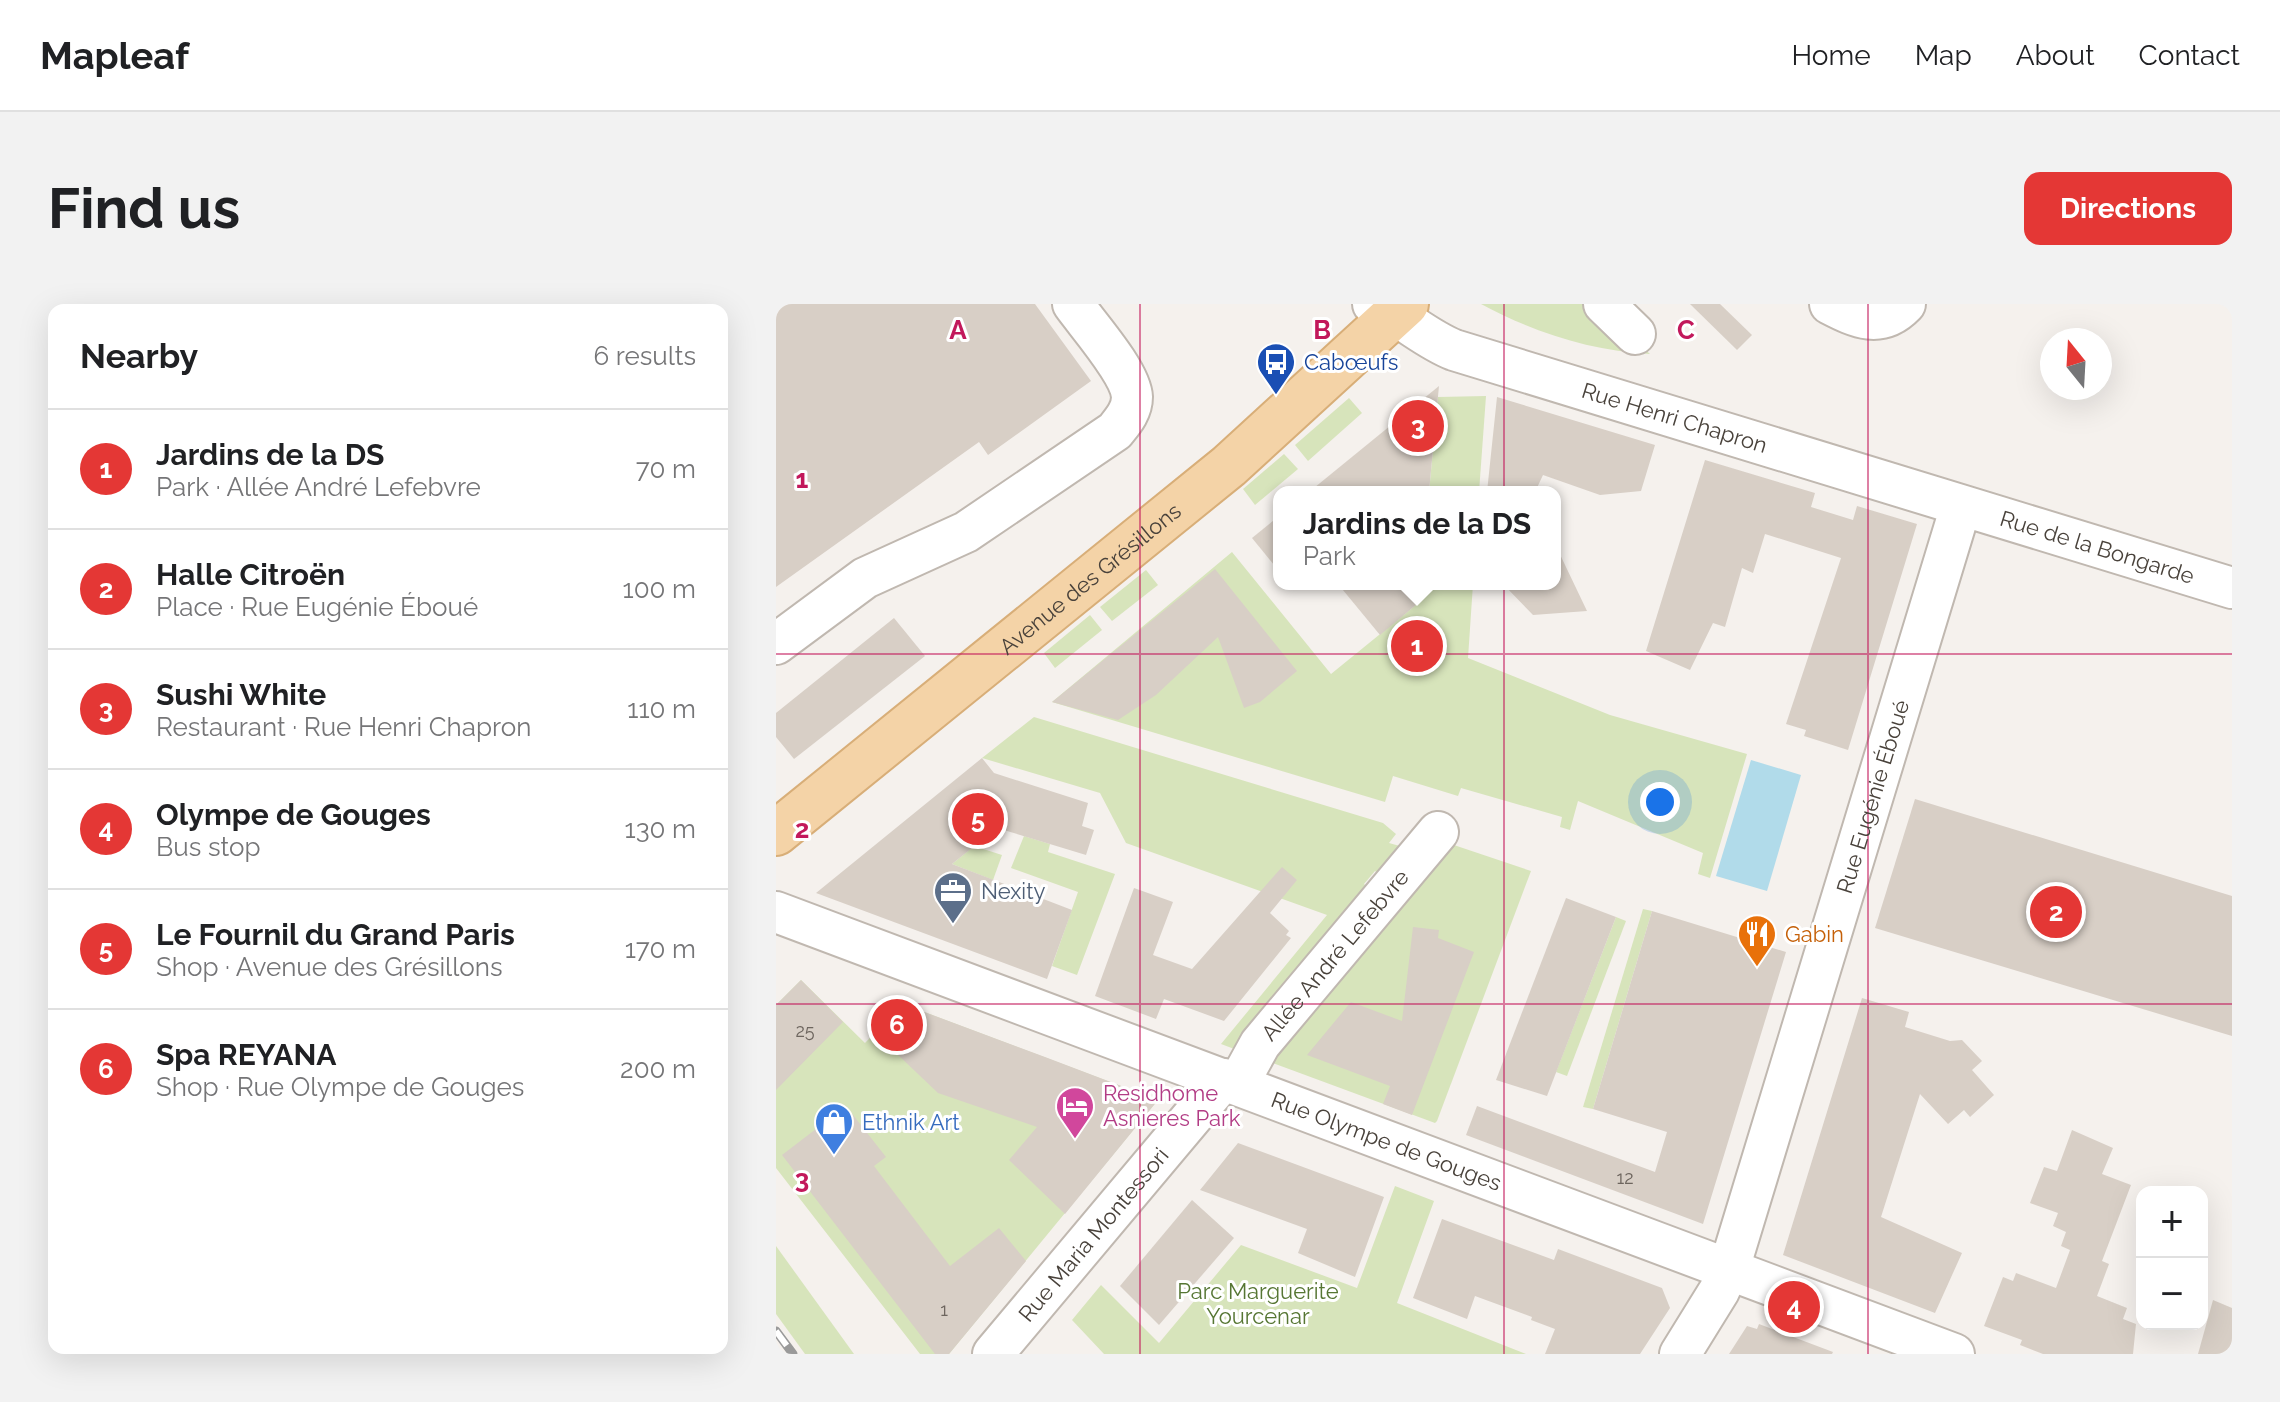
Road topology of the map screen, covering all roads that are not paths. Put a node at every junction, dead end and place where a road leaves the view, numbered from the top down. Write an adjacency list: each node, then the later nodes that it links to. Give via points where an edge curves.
1 (1073, 304): 9 (street, via 1127,380 1132,397 1128,414 1115,431 966,532 865,578)
2 (1604, 304): 6 (street)
3 (1830, 304): 4 (street, via 1872,321)
4 (1905, 304)
5 (1392, 307): 7 (street, Rue Henri Chapron, via 1430,340); 10 (main road, Avenue des Grésillons, via 1229,466)
6 (1635, 334)
7 (1961, 506): 8 (street, Rue de la Bongarde); 14 (street, Rue Eugénie Éboué)
8 (2232, 588)
9 (776, 644)
10 (779, 824)
11 (1438, 832): 13 (street, Allée André Lefebvre)
12 (776, 912): 13 (street, Rue Olympe de Gouges)
13 (1231, 1082): 14 (street, Rue Olympe de Gouges); 15 (street, Rue Maria Montessori)
14 (1729, 1269): 16 (street, Rue Eugénie Éboué); 17 (street, Rue Olympe de Gouges)
15 (993, 1354)
16 (1680, 1354)
17 (1954, 1354)

